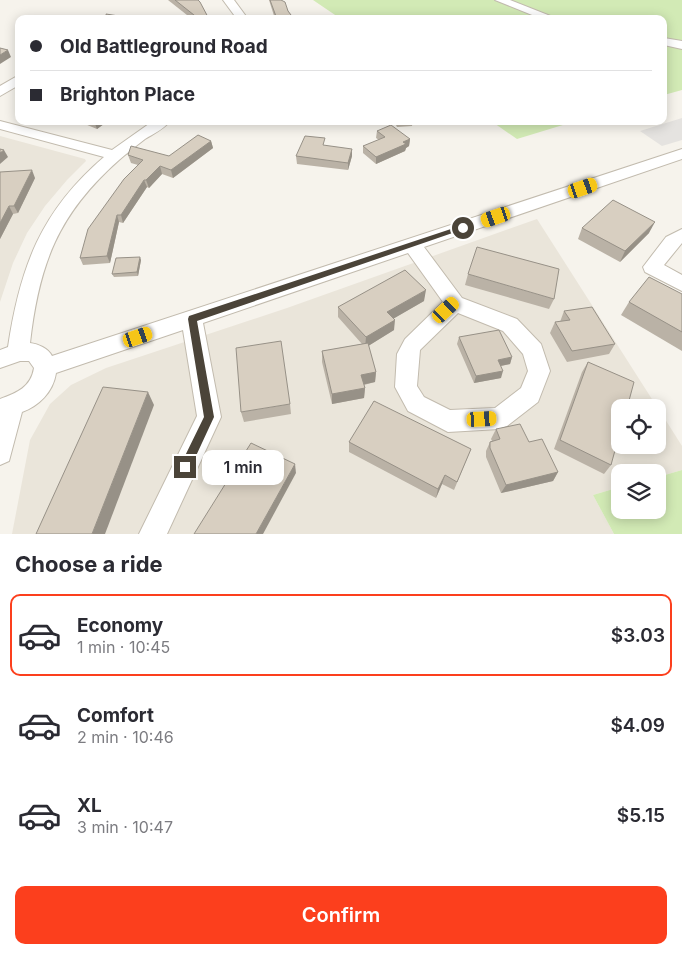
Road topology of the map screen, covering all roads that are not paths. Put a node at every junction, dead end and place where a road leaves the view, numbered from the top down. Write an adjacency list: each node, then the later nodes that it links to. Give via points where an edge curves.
1 (228, 0): 3 (street)
2 (500, 0): 4 (street)
3 (241, 15)
4 (542, 15)
5 (667, 42): 6 (street)
6 (682, 44)
7 (15, 82): 8 (street)
8 (0, 92)
9 (0, 125): 12 (street)
10 (157, 125): 12 (street)
11 (682, 154): 14 (street)
12 (113, 155): 18 (street, via 71,198 45,242)
13 (682, 235): 15 (street, via 672,241 652,267)
14 (412, 245): 16 (street); 17 (street)
15 (682, 284)
16 (455, 302): 16 (street, via 412,345 408,354 406,387 416,404 448,421 499,418 530,395 539,371 533,350 510,325)
17 (192, 319): 19 (street); 22 (street, via 209,417)
18 (9, 356): 19 (street, via 29,352 38,354)
19 (47, 367): 20 (street, via 42,385 34,394)
20 (6, 408): 21 (street)
21 (0, 453)
22 (152, 534)

